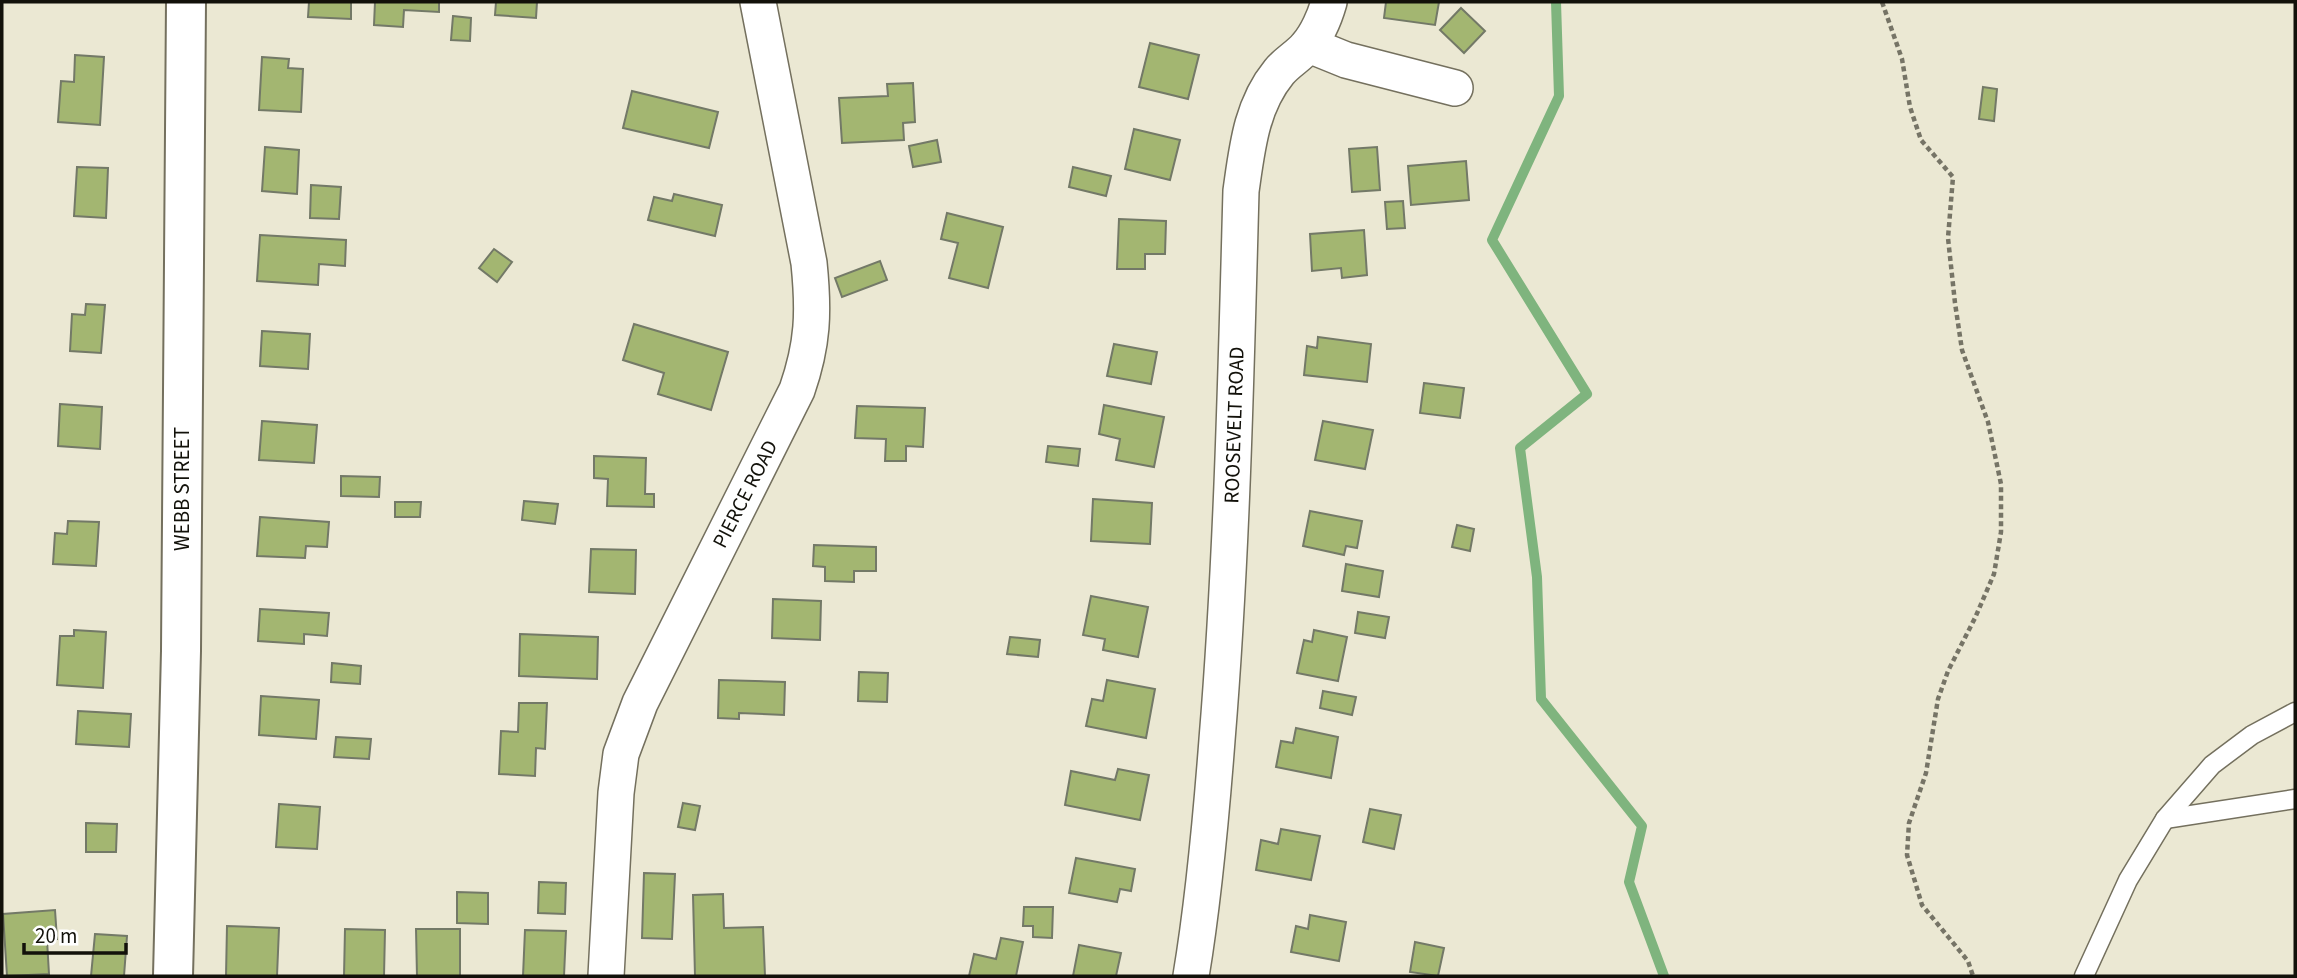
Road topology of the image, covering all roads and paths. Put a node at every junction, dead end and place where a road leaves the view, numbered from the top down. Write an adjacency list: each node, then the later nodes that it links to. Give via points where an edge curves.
1 (186, 2): 10 (street, WEBB STREET, via 181,651)
2 (758, 2): 11 (street, PIERCE ROAD, via 809,263 811,342 797,390 626,737 616,793)
3 (1329, 2): 5 (street)
4 (1882, 2): 13 (path, via 1902,59 1921,140 1953,177 1948,238 1962,350 1988,422 2001,484 2001,532 1994,574 1938,699 1926,773 1909,823 1907,855 1922,905 1968,961)
5 (1309, 45): 6 (street, via 1346,60); 12 (street, ROOSEVELT ROAD, via 1279,71 1260,101 1248,138 1241,191 1230,558 1208,863)
6 (1455, 88)
7 (2295, 712): 9 (lane, via 2252,735 2212,765)
8 (2295, 799): 9 (lane)
9 (2165, 819): 14 (lane, via 2128,880)
10 (173, 976)
11 (606, 976)
12 (1191, 976)
13 (1973, 976)
14 (2084, 976)

